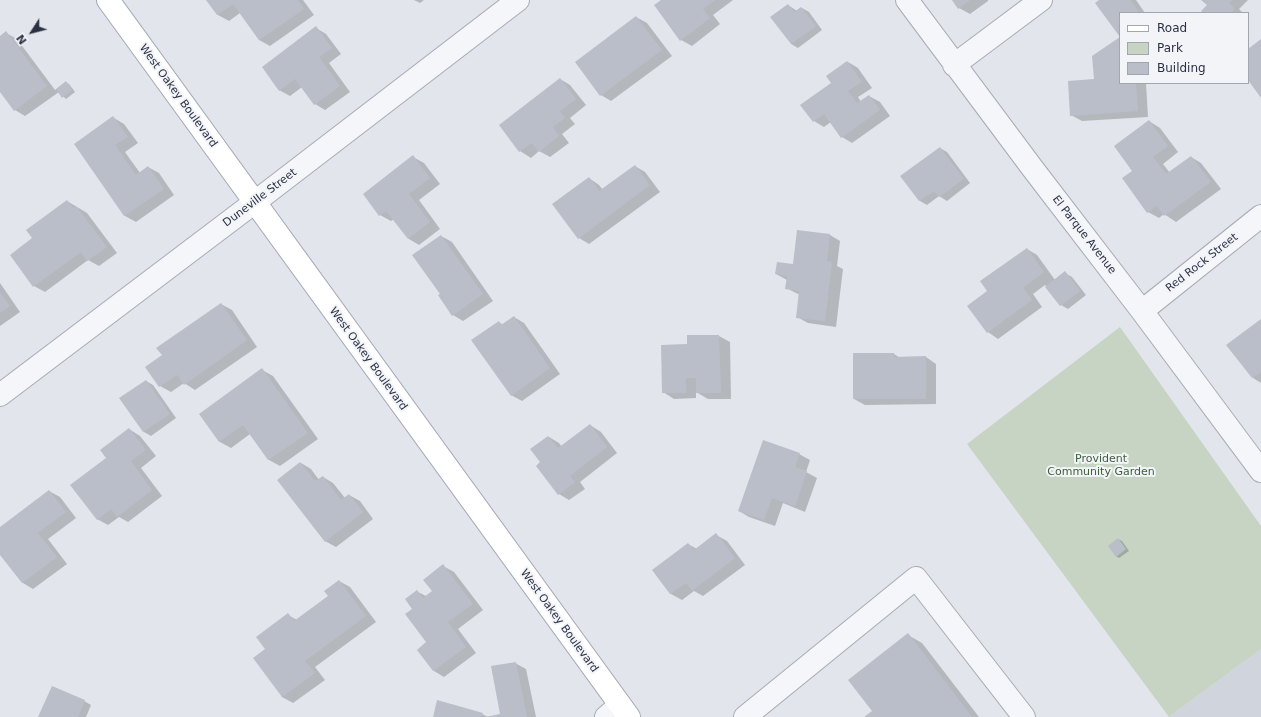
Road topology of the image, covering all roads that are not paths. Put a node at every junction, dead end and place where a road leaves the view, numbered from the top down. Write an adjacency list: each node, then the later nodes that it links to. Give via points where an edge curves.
1 (108, 0): 6 (main road, West Oakey Boulevard)
2 (518, 0): 6 (street, Duneville Street)
3 (907, 0): 5 (street, El Parque Avenue)
4 (1041, 0): 5 (street)
5 (954, 65): 8 (street, El Parque Avenue)
6 (255, 202): 9 (street, Duneville Street); 11 (main road, West Oakey Boulevard)
7 (1261, 216): 8 (street, Red Rock Street)
8 (1142, 311): 10 (street, El Parque Avenue)
9 (0, 395)
10 (1261, 471)
11 (618, 713)
12 (745, 717): 13 (street, via 916,578)
13 (1024, 717)

